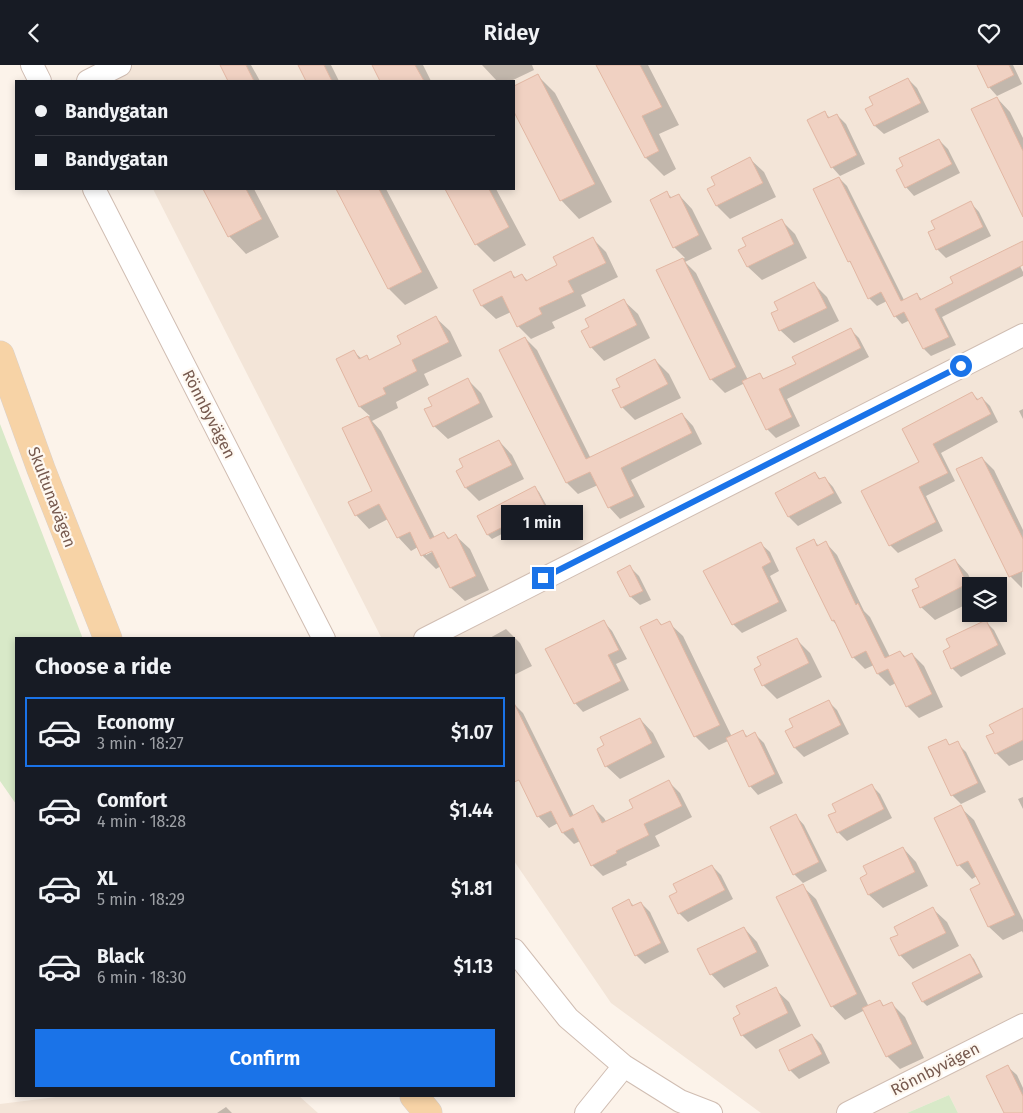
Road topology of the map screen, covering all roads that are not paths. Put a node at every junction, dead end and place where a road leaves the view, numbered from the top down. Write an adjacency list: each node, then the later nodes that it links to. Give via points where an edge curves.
1 (32, 65): 3 (street)
2 (120, 65): 4 (street)
3 (40, 80)
4 (90, 80)
5 (95, 190): 9 (street, Rönnbyvägen)
6 (1023, 335): 10 (street)
7 (0, 355): 8 (main road, Skultunavägen, via 40,469)
8 (107, 637)
9 (323, 637)
10 (428, 637)
11 (515, 951): 13 (street, via 568,1018)
12 (1022, 1029): 20 (street, Rönnbyvägen)
13 (624, 1066): 18 (street); 19 (street, via 680,1101)
14 (395, 1097): 16 (main road)
15 (415, 1097): 17 (main road)
16 (406, 1113)
17 (428, 1113)
18 (586, 1113)
19 (711, 1113)
20 (848, 1113)

